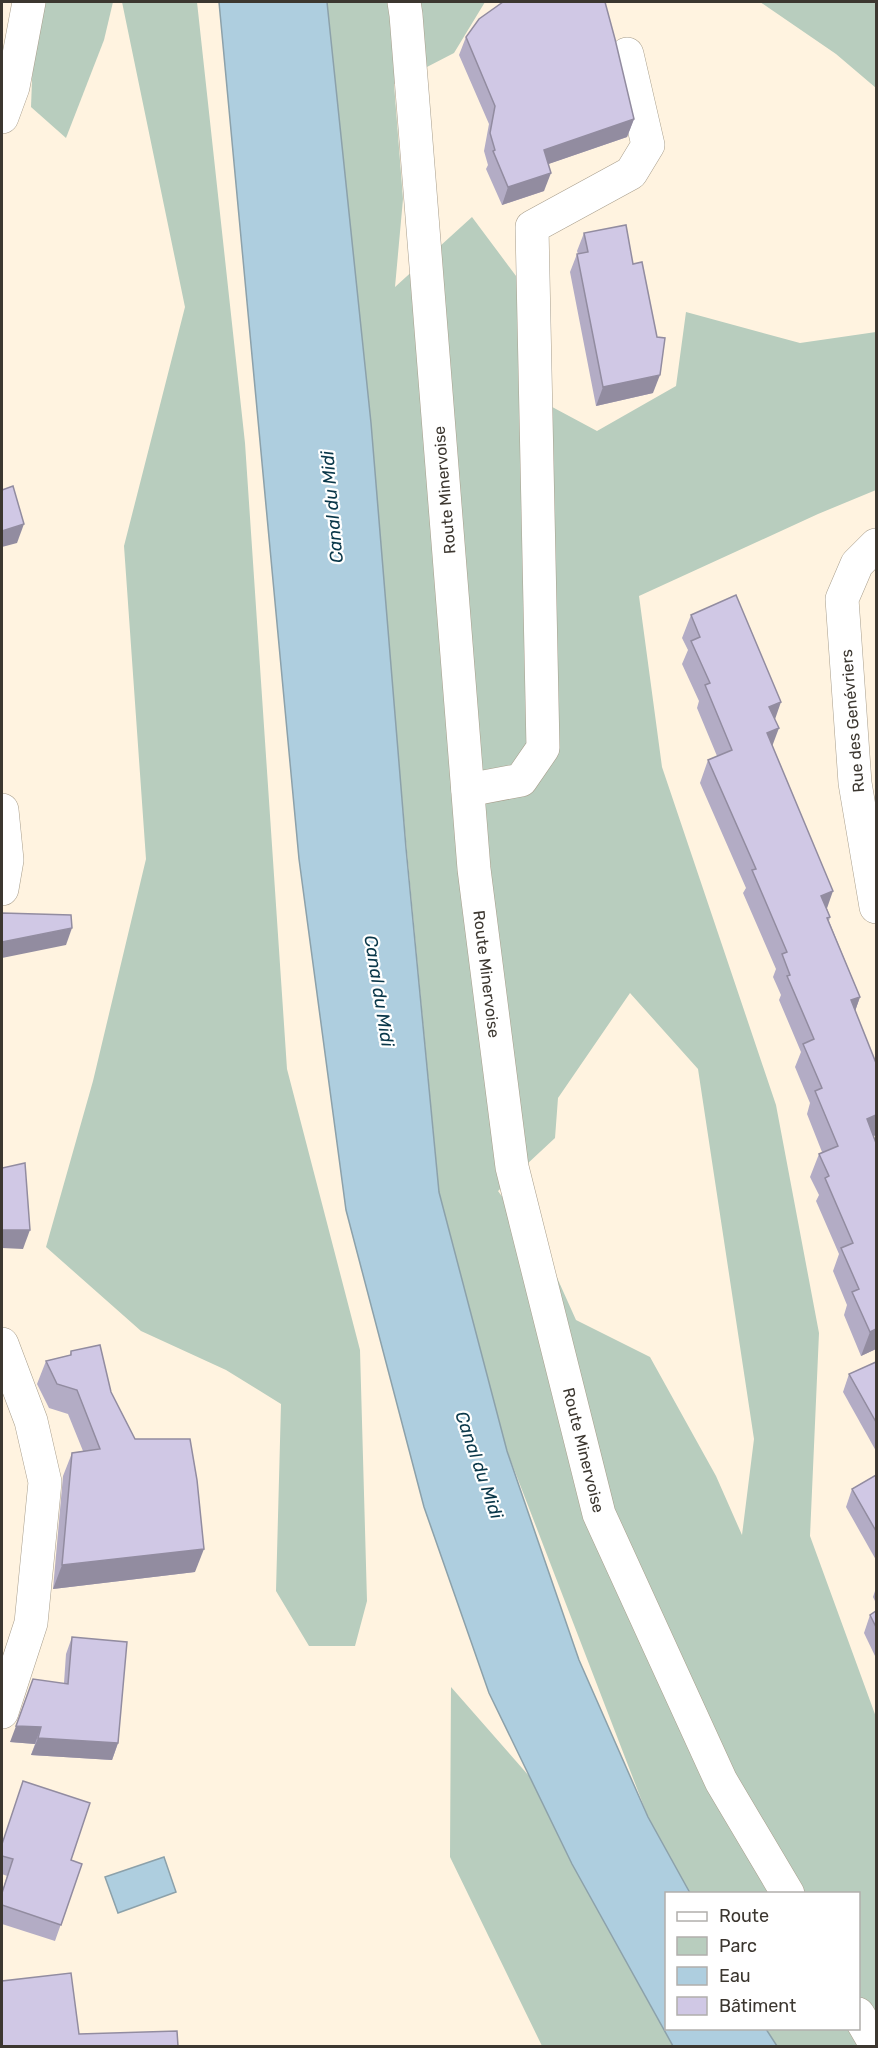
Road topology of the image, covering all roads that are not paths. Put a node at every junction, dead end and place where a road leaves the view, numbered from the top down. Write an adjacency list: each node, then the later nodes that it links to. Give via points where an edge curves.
1 (29, 2): 4 (main road, via 13,87)
2 (404, 2): 6 (main road, Route Minervoise)
3 (627, 54): 6 (main road, via 648,145 632,173 532,227 543,748 521,780)
4 (2, 117)
5 (876, 545): 9 (main road, Rue des Genévriers, via 857,564 842,599 855,783)
6 (468, 790): 12 (main road, Route Minervoise, via 474,869 512,1167 599,1514 721,1780)
7 (2, 810): 8 (main road, via 7,860)
8 (2, 889)
9 (876, 907)
10 (2, 1344): 11 (main road, via 31,1422 45,1482 31,1623)
11 (2, 1712)
12 (787, 1892)
13 (860, 2017): 14 (main road)
14 (876, 2045)

